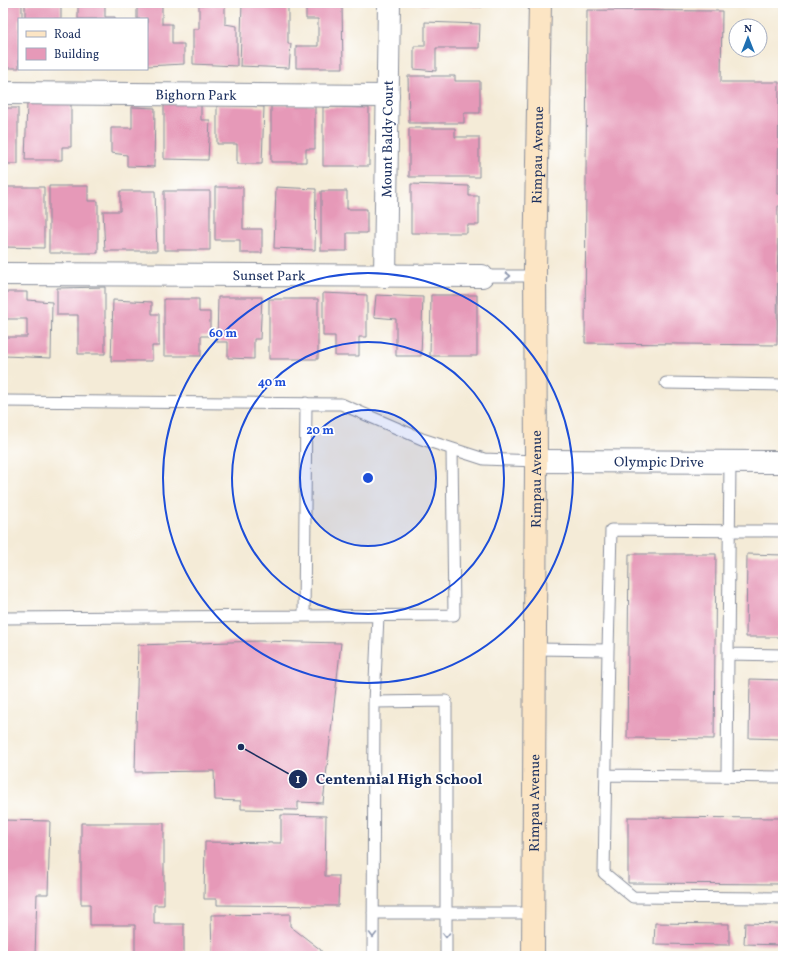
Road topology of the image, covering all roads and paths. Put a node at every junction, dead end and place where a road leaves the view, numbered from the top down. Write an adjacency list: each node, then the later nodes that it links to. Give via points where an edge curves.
1 (388, 3): 4 (street, Mount Baldy Court)
2 (540, 3): 8 (main road, Rimpau Avenue)
3 (3, 93): 4 (street, Bighorn Park)
4 (388, 96): 6 (street, Mount Baldy Court)
5 (3, 274): 6 (street, Sunset Park)
6 (385, 276): 7 (street, Sunset Park)
7 (482, 276): 8 (lane, Sunset Park, one-way to 8)
8 (535, 276): 14 (main road, Rimpau Avenue)
9 (666, 383): 10 (lane)
10 (783, 385)
11 (3, 401): 12 (lane)
12 (306, 404): 13 (lane, via 341,404 422,439); 19 (lane)
13 (452, 449): 14 (lane, via 484,459); 20 (lane, via 454,615)
14 (536, 461): 15 (street, Olympic Drive); 22 (main road, Rimpau Avenue)
15 (730, 462): 16 (street, Olympic Drive); 17 (lane)
16 (783, 462)
17 (729, 530): 18 (lane); 23 (lane, via 611,530); 24 (lane)
18 (783, 531)
19 (304, 616): 20 (lane); 21 (lane)
20 (378, 616): 26 (lane)
21 (3, 618)
22 (535, 649): 23 (lane); 33 (main road, Rimpau Avenue)
23 (608, 650): 27 (lane)
24 (728, 654): 25 (lane); 28 (lane)
25 (783, 655)
26 (374, 702): 31 (lane); 32 (lane, via 446,701)
27 (606, 775): 28 (lane); 30 (lane, via 604,873 633,897)
28 (727, 776): 29 (lane)
29 (783, 777)
30 (783, 898)
31 (373, 913): 32 (lane); 34 (lane, one-way to 34)
32 (447, 913): 33 (lane); 35 (lane, one-way to 35)
33 (533, 913): 36 (main road, Rimpau Avenue)
34 (373, 956)
35 (446, 956)
36 (533, 956)

